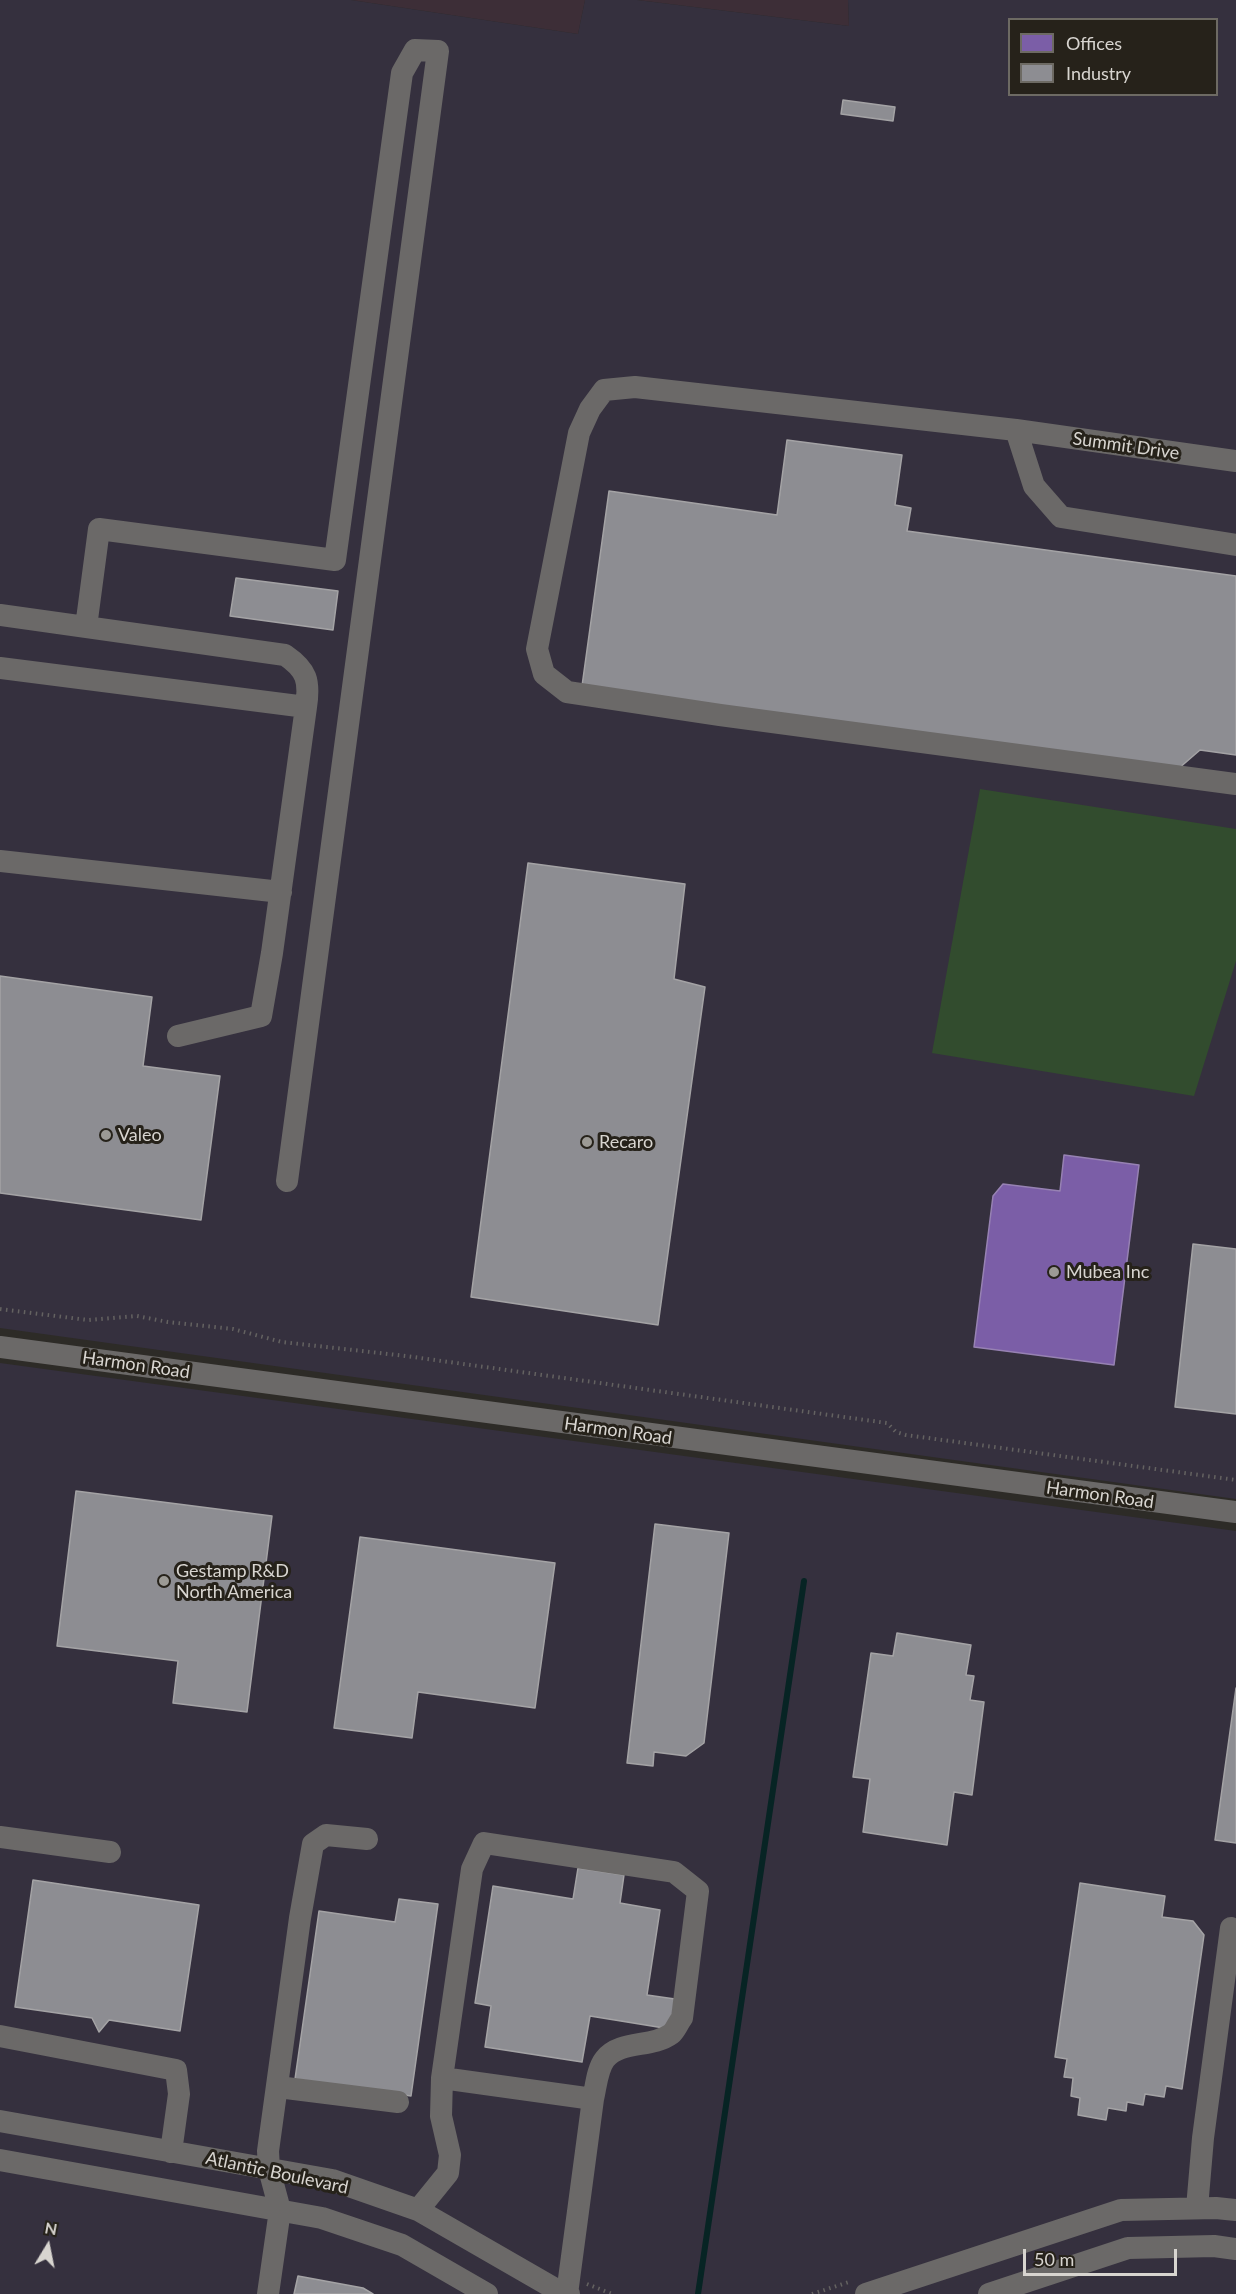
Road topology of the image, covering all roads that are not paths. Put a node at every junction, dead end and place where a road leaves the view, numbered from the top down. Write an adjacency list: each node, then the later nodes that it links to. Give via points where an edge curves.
1 (1016, 430): 2 (street, Summit Drive); 3 (street, via 1034,486 1061,518); 8 (street, Summit Drive, via 635,387 604,390 579,433 537,649 544,674 567,692)
2 (1236, 461)
3 (1236, 545)
4 (0, 615): 5 (street)
5 (86, 627): 7 (street, via 285,655 300,665 307,680); 12 (street, via 99,529 335,560 402,73 415,50 438,51)
6 (0, 668): 7 (street)
7 (306, 707): 10 (street)
8 (1236, 784)
9 (0, 861): 10 (street)
10 (280, 892): 11 (street, via 261,1016)
11 (178, 1036)
12 (287, 1181)
13 (0, 1347): 14 (street, Harmon Road)
14 (1236, 1512)
15 (0, 1838): 17 (street)
16 (367, 1839): 21 (street, via 326,1835 313,1845)
17 (110, 1852)
18 (1231, 1928): 28 (street)
19 (0, 2036): 25 (street, via 176,2070 179,2094)
20 (442, 2078): 22 (street); 22 (street, via 472,1869 484,1843 674,1872 698,1891 682,2018 671,2034 616,2049 605,2060); 30 (street, via 441,2116 450,2155 448,2173)
21 (278, 2087): 23 (street); 27 (street)
22 (593, 2099): 35 (street)
23 (398, 2102)
24 (0, 2121): 25 (street, Atlantic Boulevard)
25 (171, 2152): 27 (street, Atlantic Boulevard)
26 (0, 2160): 29 (street, Atlantic Boulevard)
27 (269, 2169): 29 (street); 30 (street, Atlantic Boulevard, via 332,2180)
28 (1197, 2208): 31 (street); 36 (street, via 1121,2210)
29 (280, 2210): 33 (street); 34 (street, Atlantic Boulevard, via 322,2218 402,2245)
30 (418, 2210): 35 (street, Atlantic Boulevard)
31 (1236, 2211)
32 (1236, 2249): 37 (street, via 1128,2248)
33 (268, 2294)
34 (487, 2294)
35 (568, 2294)
36 (866, 2294)
37 (989, 2294)

